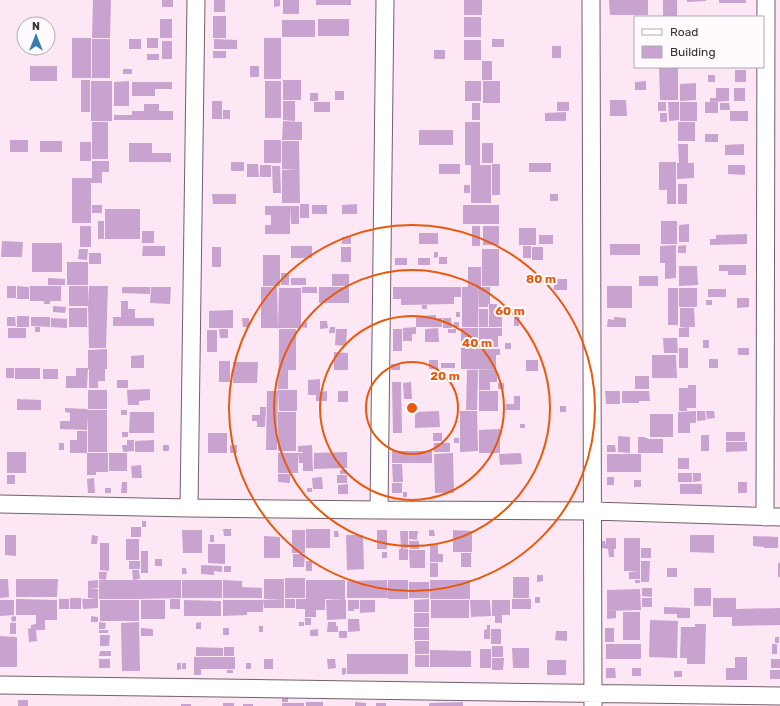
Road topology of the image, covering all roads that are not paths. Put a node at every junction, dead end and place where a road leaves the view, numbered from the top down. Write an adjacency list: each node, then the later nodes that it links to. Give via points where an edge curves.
1 (196, 0): 6 (street)
2 (385, 0): 7 (street)
3 (591, 0): 8 (street)
4 (766, 0): 9 (street)
5 (0, 504): 6 (street)
6 (189, 508): 7 (street)
7 (379, 510): 8 (street)
8 (593, 511): 9 (street); 12 (street)
9 (772, 517)
10 (0, 685): 12 (street)
11 (780, 696): 12 (street)
12 (593, 700)

